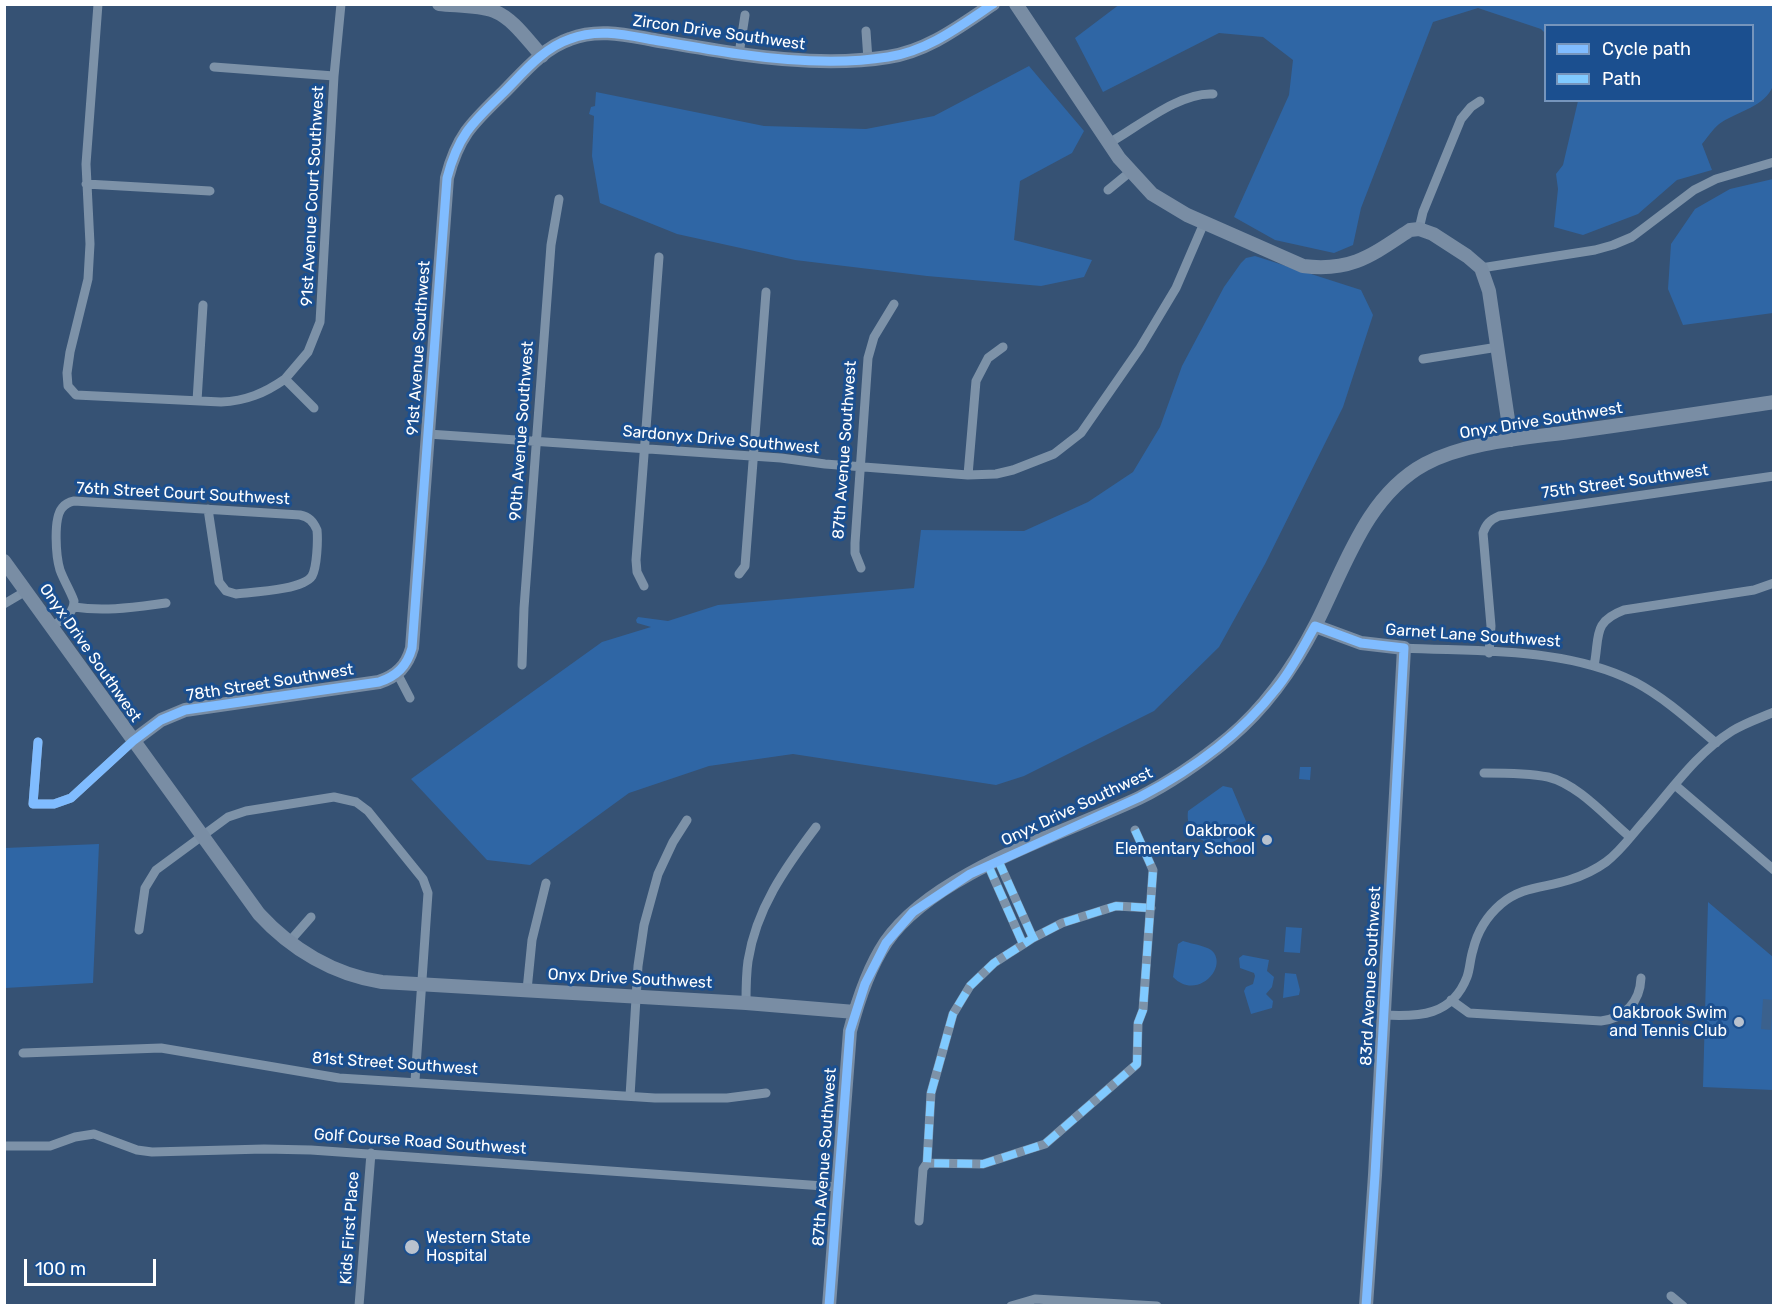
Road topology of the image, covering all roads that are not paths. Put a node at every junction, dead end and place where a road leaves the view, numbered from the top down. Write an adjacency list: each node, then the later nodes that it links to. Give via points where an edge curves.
1 (98, 4): 18 (street)
2 (341, 4): 12 (street, 91st Avenue Court Southwest)
3 (439, 4): 9 (street, via 501,14)
4 (993, 4): 10 (street, Zircon Drive Southwest, via 920,48)
5 (1016, 4): 15 (street)
6 (745, 15): 8 (street)
7 (866, 31): 10 (street)
8 (739, 54): 9 (street, Zircon Drive Southwest, via 595,33 568,39); 10 (street, Zircon Drive Southwest, via 794,60)
9 (542, 56): 36 (street, 91st Avenue Southwest, via 463,134 449,168)
10 (868, 60)
11 (214, 66): 12 (street)
12 (334, 75): 32 (street, 91st Avenue Court Southwest, via 320,322 308,352)
13 (1213, 94): 15 (street, via 1176,104)
14 (1480, 101): 23 (street, via 1461,119)
15 (1108, 143): 17 (street)
16 (1773, 162): 25 (street, via 1716,179 1694,190 1632,237 1613,245)
17 (1130, 172): 19 (street); 22 (street, via 1152,194)
18 (86, 184): 20 (street); 33 (street, 91st Avenue Court Southwest, via 89,271 70,352 67,381 71,392)
19 (1108, 190)
20 (210, 191)
21 (559, 199): 38 (street, 90th Avenue Southwest, via 551,245)
22 (1203, 223): 23 (street, via 1303,266 1322,268 1356,262 1410,230); 42 (street, Sardonyx Drive Southwest, via 1167,305 1082,433 1064,448 1033,464 996,474)
23 (1419, 229): 25 (street, via 1433,234)
24 (659, 258): 39 (street)
25 (1481, 268): 30 (street, via 1489,291)
26 (766, 292): 40 (street)
27 (894, 304): 41 (street, 87th Avenue Southwest, via 869,351)
28 (203, 305): 33 (street)
29 (1003, 347): 42 (street, via 988,358 976,381)
30 (1497, 347): 31 (street); 37 (street)
31 (1423, 359)
32 (285, 379): 33 (street, 91st Avenue Court Southwest, via 248,399); 35 (street)
33 (196, 401)
34 (1773, 402): 37 (street, Onyx Drive Southwest)
35 (314, 408)
36 (428, 434): 38 (street, Sardonyx Drive Southwest); 60 (street, 91st Avenue Southwest, via 412,648)
37 (1511, 440): 54 (street, Onyx Drive Southwest, via 1437,458 1388,491 1372,514)
38 (537, 441): 39 (street, Sardonyx Drive Southwest); 58 (street, 90th Avenue Southwest)
39 (645, 449): 40 (street, Sardonyx Drive Southwest); 49 (street, via 636,560)
40 (752, 456): 41 (street, Sardonyx Drive Southwest); 47 (street, via 745,566)
41 (860, 467): 42 (street, Sardonyx Drive Southwest); 46 (street, 87th Avenue Southwest, via 855,554)
42 (968, 475)
43 (1773, 476): 57 (street, 75th Street Southwest, via 1492,519 1485,526 1483,539 1491,626)
44 (208, 509): 44 (street, 76th Street Court Southwest, via 305,516 317,530 311,576 299,585 228,592 219,582); 53 (street, 76th Street Court Southwest, via 69,502 58,514 57,550)
45 (4, 561): 50 (street, Onyx Drive Southwest)
46 (861, 568)
47 (739, 574)
48 (1773, 583): 59 (street, via 1754,590 1611,615 1600,627)
49 (644, 586)
50 (26, 591): 52 (street); 55 (street, Onyx Drive Southwest)
51 (166, 603): 53 (street, via 96,611)
52 (4, 604)
53 (74, 607): 55 (street)
54 (1315, 626): 56 (street, Garnet Lane Southwest, via 1351,640); 73 (street, Onyx Drive Southwest, via 1277,688 1233,735 1206,757 1140,797)
55 (51, 627): 63 (street, Onyx Drive Southwest)
56 (1404, 648): 57 (street, Garnet Lane Southwest); 89 (street, 83rd Avenue Southwest)
57 (1489, 653): 59 (street, Garnet Lane Southwest, via 1551,657)
58 (522, 664)
59 (1594, 666): 65 (street, Garnet Lane Southwest, via 1662,698)
60 (397, 674): 61 (street); 63 (street, 78th Street Southwest, via 380,682 184,710 161,720)
61 (410, 698)
62 (1773, 712): 65 (street)
63 (133, 741): 64 (street, 78th Street Southwest, via 71,798 54,804 33,804); 71 (street, Onyx Drive Southwest)
64 (38, 742)
65 (1716, 743): 67 (street)
66 (1484, 773): 72 (street, via 1542,776 1559,781 1578,792)
67 (1675, 785): 72 (street); 74 (street)
68 (687, 820): 85 (street, via 665,857 653,889 641,940)
69 (816, 827): 87 (street, via 779,879 760,916 747,963)
70 (1135, 830): 76 (street, via 1153,870)
71 (202, 836): 78 (street, via 162,864 148,880); 80 (street, Onyx Drive Southwest, via 259,914); 83 (street, via 228,817 246,811 334,797 363,807 426,886)
72 (1630, 837): 86 (street, via 1616,853 1586,873 1535,886 1502,904 1479,933 1467,977)
73 (993, 862): 79 (street); 81 (street); 88 (street, Onyx Drive Southwest, via 926,901 901,925 877,960)
74 (1773, 869)
75 (546, 883): 84 (street, via 532,940)
76 (1151, 908): 79 (street, via 1116,906 1096,911); 96 (street, via 1137,1064 1045,1144 983,1164)
77 (311, 917): 80 (street)
78 (139, 930)
79 (1033, 938): 81 (street)
80 (289, 942): 83 (street, Onyx Drive Southwest, via 348,974 382,982)
81 (1023, 944): 96 (street, via 994,963 970,986 953,1014 931,1093)
82 (1641, 978): 86 (street, via 1637,997 1626,1011 1601,1021 1468,1013)
83 (422, 984): 84 (street, Onyx Drive Southwest); 91 (street)
84 (527, 990): 85 (street, Onyx Drive Southwest)
85 (637, 996): 87 (street, Onyx Drive Southwest); 93 (street)
86 (1451, 1000): 89 (street, via 1425,1014)
87 (746, 1003): 88 (street, Onyx Drive Southwest)
88 (855, 1012): 97 (street, 87th Avenue Southwest, via 850,1031)
89 (1383, 1015): 104 (street, 83rd Avenue Southwest)
90 (23, 1053): 91 (street, 81st Street Southwest, via 161,1048 314,1075)
91 (415, 1081): 93 (street, 81st Street Southwest)
92 (766, 1093): 93 (street, 81st Street Southwest, via 697,1099)
93 (630, 1096)
94 (4, 1146): 95 (street, Golf Course Road Southwest, via 50,1146 94,1134 152,1152 264,1149)
95 (371, 1153): 97 (street, Golf Course Road Southwest); 100 (street, Kids First Place)
96 (927, 1163): 98 (street, via 923,1168)
97 (838, 1187): 101 (street, 87th Avenue Southwest)
98 (919, 1221)
99 (1671, 1296): 105 (street)
100 (359, 1305)
101 (829, 1305)
102 (1011, 1305): 103 (street, via 1035,1299)
103 (1157, 1305)
104 (1366, 1305)
105 (1683, 1305)

